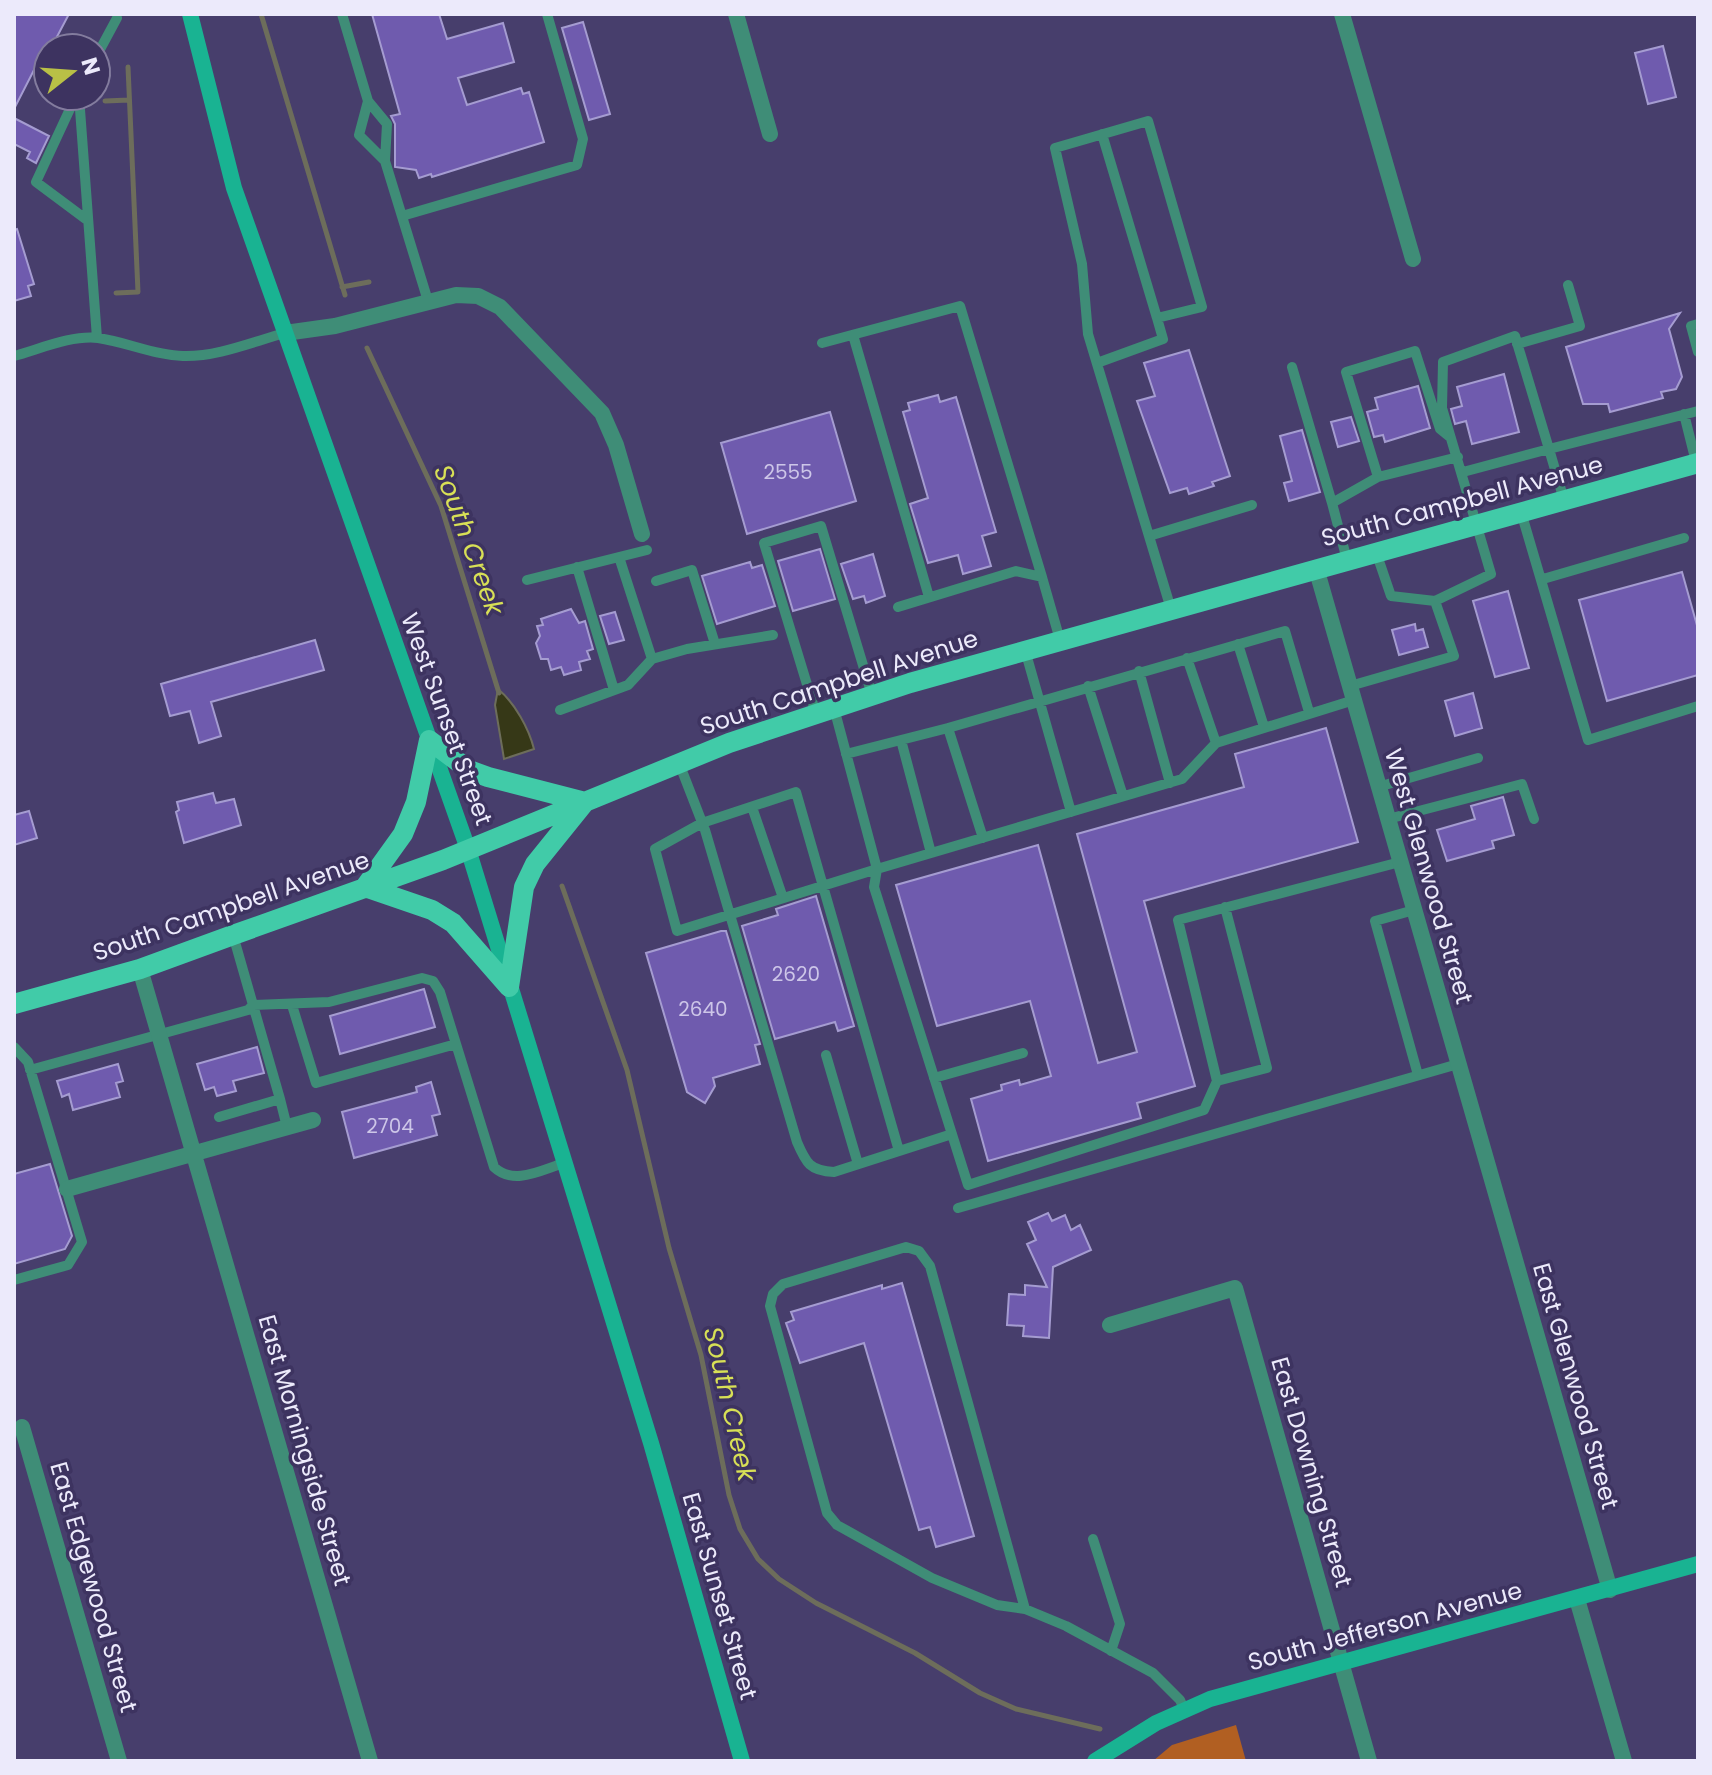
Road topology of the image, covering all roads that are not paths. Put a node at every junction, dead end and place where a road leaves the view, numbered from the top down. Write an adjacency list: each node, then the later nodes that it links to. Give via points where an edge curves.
1 (190, 14): 21 (main road, West Sunset Street, via 234,188)
2 (342, 14): 8 (lane)
3 (547, 14): 14 (lane, via 583,139 577,165)
4 (736, 14): 11 (street)
5 (1342, 14): 16 (street)
6 (117, 18): 7 (lane)
7 (109, 32)
8 (368, 101): 13 (lane, via 387,124); 13 (lane, via 359,135)
9 (70, 112): 15 (lane, via 36,182)
10 (79, 112): 15 (lane)
11 (770, 134)
12 (1102, 134): 19 (lane); 19 (lane, via 1148,121 1202,307); 28 (lane, via 1055,148 1082,264 1088,334)
13 (385, 161): 14 (lane)
14 (402, 216): 18 (lane)
15 (87, 220): 23 (lane)
16 (1413, 259)
17 (1568, 285): 25 (lane, via 1580,326)
18 (428, 301): 21 (street, via 335,326); 45 (street, via 466,294 489,300 593,403 616,445)
19 (1157, 318): 28 (lane, via 1163,339)
20 (1698, 324): 26 (lane, via 1691,326)
21 (285, 333): 23 (lane, via 185,356); 78 (main road, West Sunset Street)
22 (853, 335): 24 (lane); 51 (lane, via 960,306); 55 (lane)
23 (97, 338): 27 (lane)
24 (822, 343)
25 (1517, 344): 32 (lane, via 1515,336 1443,362 1442,408); 33 (lane)
26 (1698, 352)
27 (14, 356)
28 (1097, 363): 43 (lane)
29 (1292, 367): 39 (lane)
30 (1698, 411): 31 (lane)
31 (1684, 414): 33 (lane); 35 (lane)
32 (1452, 439): 34 (lane); 37 (lane, via 1440,429 1415,351 1346,372)
33 (1549, 449): 36 (lane); 38 (lane)
34 (1458, 457): 36 (lane); 37 (lane)
35 (1698, 465): 38 (main road, South Campbell Avenue)
36 (1463, 472): 42 (lane)
37 (1378, 477): 39 (lane)
38 (1564, 500): 41 (main road, South Campbell Avenue)
39 (1332, 503): 48 (lane)
40 (1252, 505): 43 (lane)
41 (1521, 512): 42 (main road, South Campbell Avenue); 52 (lane)
42 (1479, 524): 46 (main road, South Campbell Avenue); 56 (lane, via 1491,574)
43 (1149, 536): 58 (lane)
44 (1684, 538): 52 (lane)
45 (644, 542): 47 (lane)
46 (1376, 552): 48 (main road, South Campbell Avenue); 56 (lane, via 1391,596)
47 (619, 557): 49 (lane); 65 (lane)
48 (1347, 560): 50 (main road, South Campbell Avenue)
49 (577, 567): 53 (lane); 68 (lane)
50 (1316, 568): 58 (main road, South Campbell Avenue); 69 (street, West Glenwood Street)
51 (1042, 577): 55 (lane, via 1016,571); 60 (lane)
52 (1543, 579): 72 (lane, via 1588,740)
53 (527, 580)
54 (656, 581): 61 (lane, via 692,570)
55 (929, 597): 57 (lane)
56 (1435, 601): 69 (lane, via 1454,656)
57 (898, 607)
58 (1171, 609): 60 (main road, South Campbell Avenue)
59 (773, 635): 61 (lane)
60 (1060, 640): 63 (main road, South Campbell Avenue)
61 (715, 644): 65 (lane)
62 (1238, 644): 64 (lane); 75 (lane, via 1285,631); 76 (lane)
63 (1025, 650): 70 (main road, South Campbell Avenue); 71 (lane)
64 (1187, 658): 66 (lane); 80 (lane)
65 (652, 659): 68 (lane, via 628,685)
66 (1139, 671): 67 (lane); 84 (lane)
67 (1088, 686): 71 (lane); 86 (lane)
68 (614, 690): 73 (lane)
69 (1352, 693): 75 (lane); 85 (street, West Glenwood Street)
70 (872, 695): 74 (main road, South Campbell Avenue); 74 (lane, via 821,526 764,543)
71 (1039, 699): 77 (lane); 89 (lane)
72 (1698, 706)
73 (560, 710)
74 (825, 711): 81 (lane); 83 (main road, South Campbell Avenue)
75 (1309, 712): 76 (lane)
76 (1264, 727): 80 (lane)
77 (948, 728): 79 (lane); 93 (lane)
78 (429, 740): 87 (main road, via 469,770); 94 (main road, West Sunset Street); 99 (main road, via 403,834)
79 (901, 740): 81 (lane); 95 (lane)
80 (1216, 743): 84 (lane, via 1182,779)
81 (846, 754): 97 (lane)
82 (1478, 758): 85 (lane)
83 (679, 763): 87 (main road, South Campbell Avenue); 92 (lane)
84 (1170, 783): 86 (lane)
85 (1378, 787): 90 (street, West Glenwood Street)
86 (1123, 796): 89 (lane)
87 (585, 802): 94 (main road, South Campbell Avenue); 106 (main road, via 535,864 524,887)
88 (752, 807): 92 (lane); 98 (lane, via 796,792); 100 (lane)
89 (1071, 812): 93 (lane)
90 (1388, 819): 91 (lane, via 1522,784); 96 (street, West Glenwood Street)
91 (1534, 819)
92 (702, 823): 103 (lane); 103 (lane, via 655,849 677,931)
93 (983, 838): 95 (lane)
94 (468, 849): 99 (main road, South Campbell Avenue); 106 (main road, West Sunset Street)
95 (931, 853): 97 (lane)
96 (1400, 862): 101 (lane); 102 (street, West Glenwood Street)
97 (877, 869): 98 (lane); 118 (lane, via 874,887)
98 (823, 885): 100 (lane); 126 (lane)
99 (365, 887): 104 (main road, South Campbell Avenue); 106 (main road, via 432,910 453,923)
100 (783, 898): 103 (lane)
101 (1225, 907): 119 (lane, via 1178,920); 119 (lane, via 1267,1068)
102 (1414, 910): 115 (street, West Glenwood Street); 117 (lane, via 1375,921)
103 (730, 914): 129 (lane, via 807,1165 834,1172)
104 (233, 935): 105 (main road, South Campbell Avenue); 108 (lane)
105 (140, 969): 107 (main road, South Campbell Avenue); 110 (street, East Morningside Street)
106 (509, 987): 128 (main road, West Sunset Street)
107 (14, 1004)
108 (253, 1005): 109 (lane); 110 (lane); 120 (lane)
109 (292, 1005): 111 (lane, via 329,1002 422,978 433,981 440,992); 111 (lane, via 316,1083)
110 (158, 1033): 116 (lane); 127 (street, East Morningside Street)
111 (456, 1044): 128 (lane, via 494,1167 513,1177)
112 (14, 1047): 116 (lane)
113 (1023, 1053): 118 (lane)
114 (826, 1055): 129 (lane)
115 (1458, 1064): 117 (lane); 132 (street, West Glenwood Street)
116 (30, 1070): 131 (lane)
117 (1418, 1075): 130 (lane)
118 (934, 1078): 124 (lane)
119 (1217, 1081): 125 (lane, via 1204,1110)
120 (280, 1099): 121 (lane); 123 (lane)
121 (219, 1117)
122 (313, 1120): 123 (street)
123 (287, 1127): 127 (street)
124 (952, 1134): 125 (lane, via 968,1185); 126 (lane)
125 (1096, 1146): 130 (lane)
126 (899, 1151): 129 (lane)
127 (193, 1152): 131 (street); 147 (street, East Morningside Street)
128 (564, 1163): 137 (main road, West Sunset Street)
129 (858, 1164)
130 (1102, 1166): 133 (lane)
131 (67, 1189): 134 (lane, via 82,1242 68,1265)
132 (1495, 1196): 140 (street, East Glenwood Street)
133 (958, 1208)
134 (14, 1280)
135 (1110, 1325): 144 (street, East Downing Street, via 1235,1288)
136 (22, 1427): 146 (street, East Edgewood Street)
137 (651, 1443): 148 (main road, East Sunset Street)
138 (1093, 1539): 143 (lane, via 1120,1624)
139 (1698, 1564): 140 (main road, South Jefferson Avenue)
140 (1610, 1590): 141 (main road, South Jefferson Avenue)
141 (1577, 1599): 144 (main road, South Jefferson Avenue); 151 (street)
142 (1025, 1609): 142 (lane, via 997,1605 932,1578 837,1525 827,1513 770,1306 783,1284 906,1247 919,1251 930,1266); 143 (lane)
143 (1111, 1651): 145 (lane, via 1153,1673)
144 (1340, 1662): 145 (main road, South Jefferson Avenue); 150 (street, East Downing Street)
145 (1184, 1709): 149 (main road, South Jefferson Avenue)
146 (119, 1761)
147 (370, 1761)
148 (742, 1761)
149 (1095, 1761)
150 (1369, 1761)
151 (1624, 1761)

